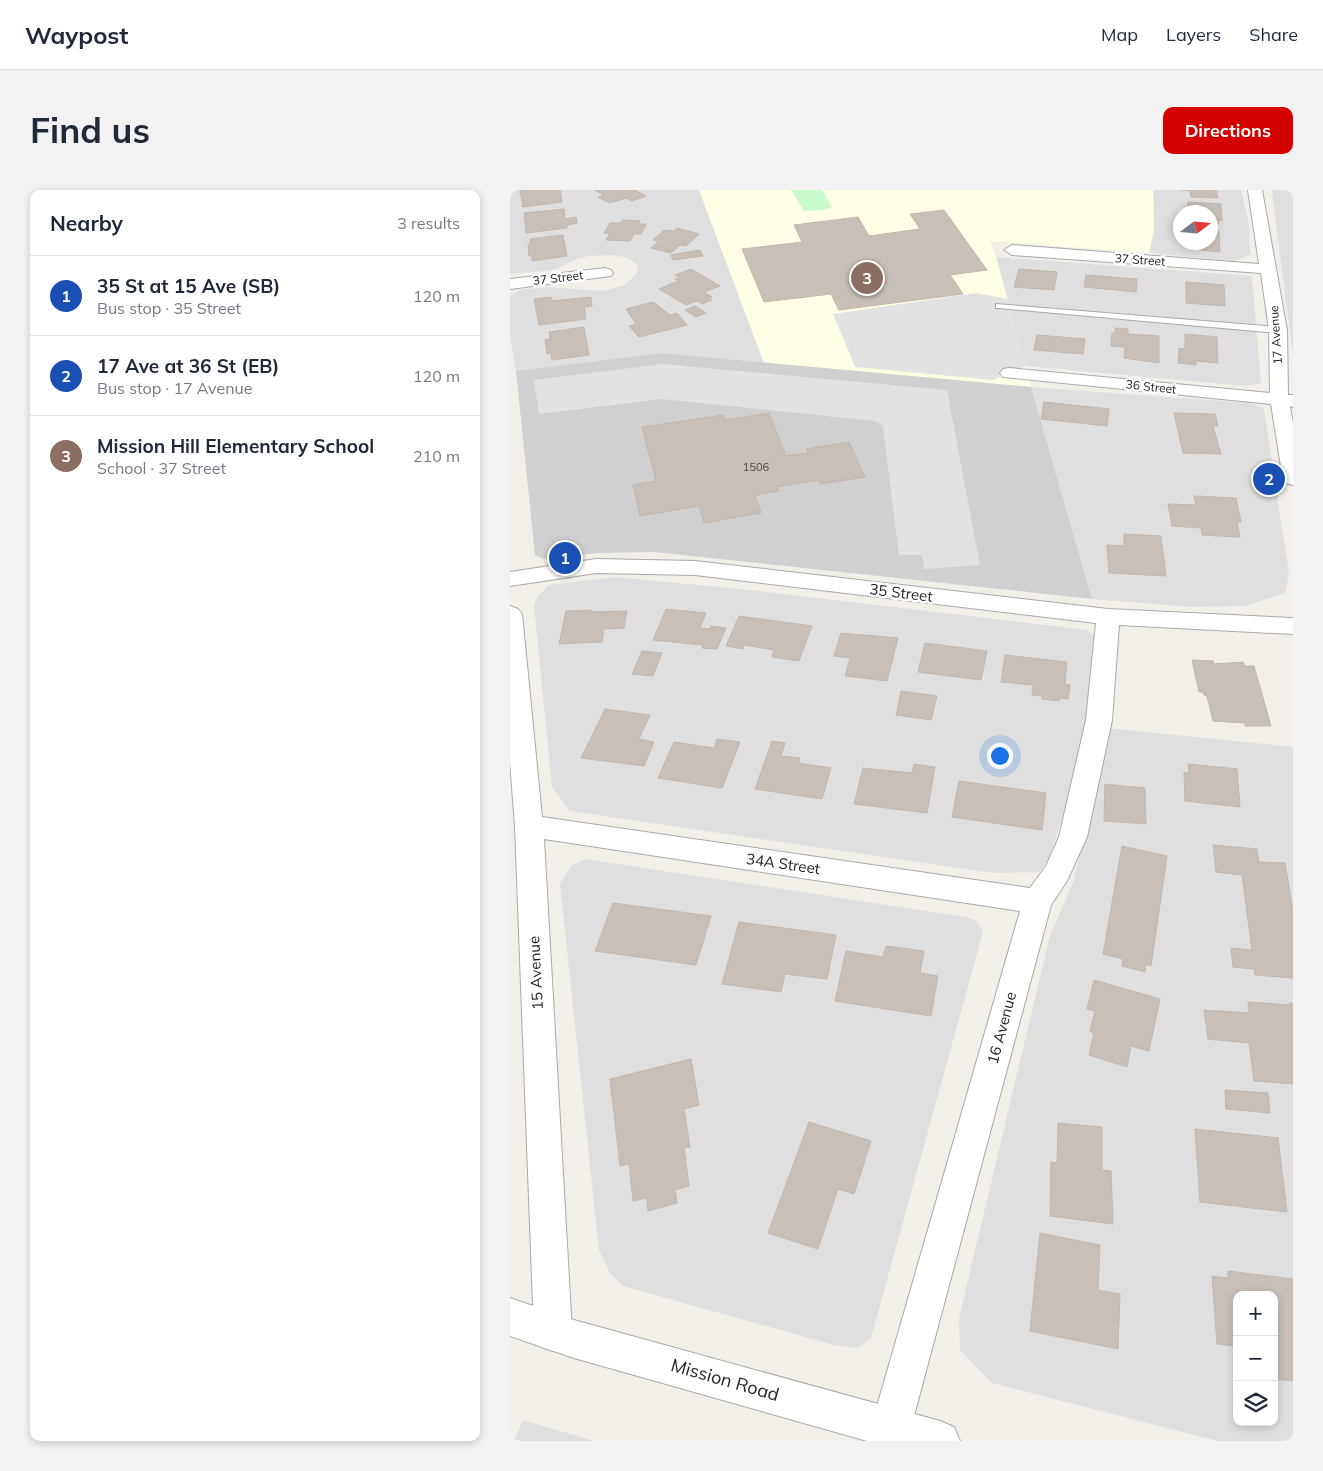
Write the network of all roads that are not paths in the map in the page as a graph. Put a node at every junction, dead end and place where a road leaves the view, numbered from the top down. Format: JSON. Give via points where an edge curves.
{"nodes":[{"id":1,"x":1255,"y":190,"type":"edge"},
{"id":2,"x":1012,"y":250,"type":"dead end"},
{"id":3,"x":1269,"y":269,"type":"junction"},
{"id":4,"x":605,"y":273,"type":"dead end"},
{"id":5,"x":510,"y":284,"type":"edge"},
{"id":6,"x":999,"y":306,"type":"dead end"},
{"id":7,"x":1278,"y":330,"type":"junction"},
{"id":8,"x":1009,"y":373,"type":"dead end"},
{"id":9,"x":1286,"y":400,"type":"edge"},
{"id":10,"x":1293,"y":479,"type":"edge"},
{"id":11,"x":510,"y":579,"type":"edge"},
{"id":12,"x":510,"y":614,"type":"edge"},
{"id":13,"x":1108,"y":617,"type":"junction"},
{"id":14,"x":1293,"y":626,"type":"edge"},
{"id":15,"x":530,"y":826,"type":"junction"},
{"id":16,"x":1037,"y":901,"type":"junction"},
{"id":17,"x":510,"y":1316,"type":"edge"},
{"id":18,"x":553,"y":1332,"type":"junction"},
{"id":19,"x":893,"y":1434,"type":"edge"},
{"id":20,"x":940,"y":1441,"type":"edge"}],
"edges":[{"from":1,"to":3,"type":"street","name":"17 Avenue"},
{"from":2,"to":3,"type":"street","name":"37 Street"},
{"from":3,"to":7,"type":"street","name":"17 Avenue"},
{"from":4,"to":5,"type":"street","name":"37 Street"},
{"from":6,"to":7,"type":"lane"},
{"from":7,"to":9,"type":"street","name":"17 Avenue"},
{"from":8,"to":9,"type":"street","name":"36 Street"},
{"from":9,"to":10,"type":"street","name":"17 Avenue"},
{"from":11,"to":13,"type":"street","name":"35 Street","via":[[596,566],[695,568]]},
{"from":12,"to":15,"type":"street","name":"15 Avenue"},
{"from":13,"to":14,"type":"street","name":"35 Street"},
{"from":13,"to":16,"type":"street","name":"16 Avenue","via":[[1099,720],[1073,837],[1057,873]]},
{"from":15,"to":16,"type":"street","name":"34A Street"},
{"from":15,"to":18,"type":"street","name":"15 Avenue"},
{"from":16,"to":19,"type":"street","name":"16 Avenue"},
{"from":17,"to":18,"type":"street","name":"Mission Road"},
{"from":18,"to":19,"type":"street","name":"Mission Road"},
{"from":19,"to":20,"type":"street","name":"Mission Road"}]}
